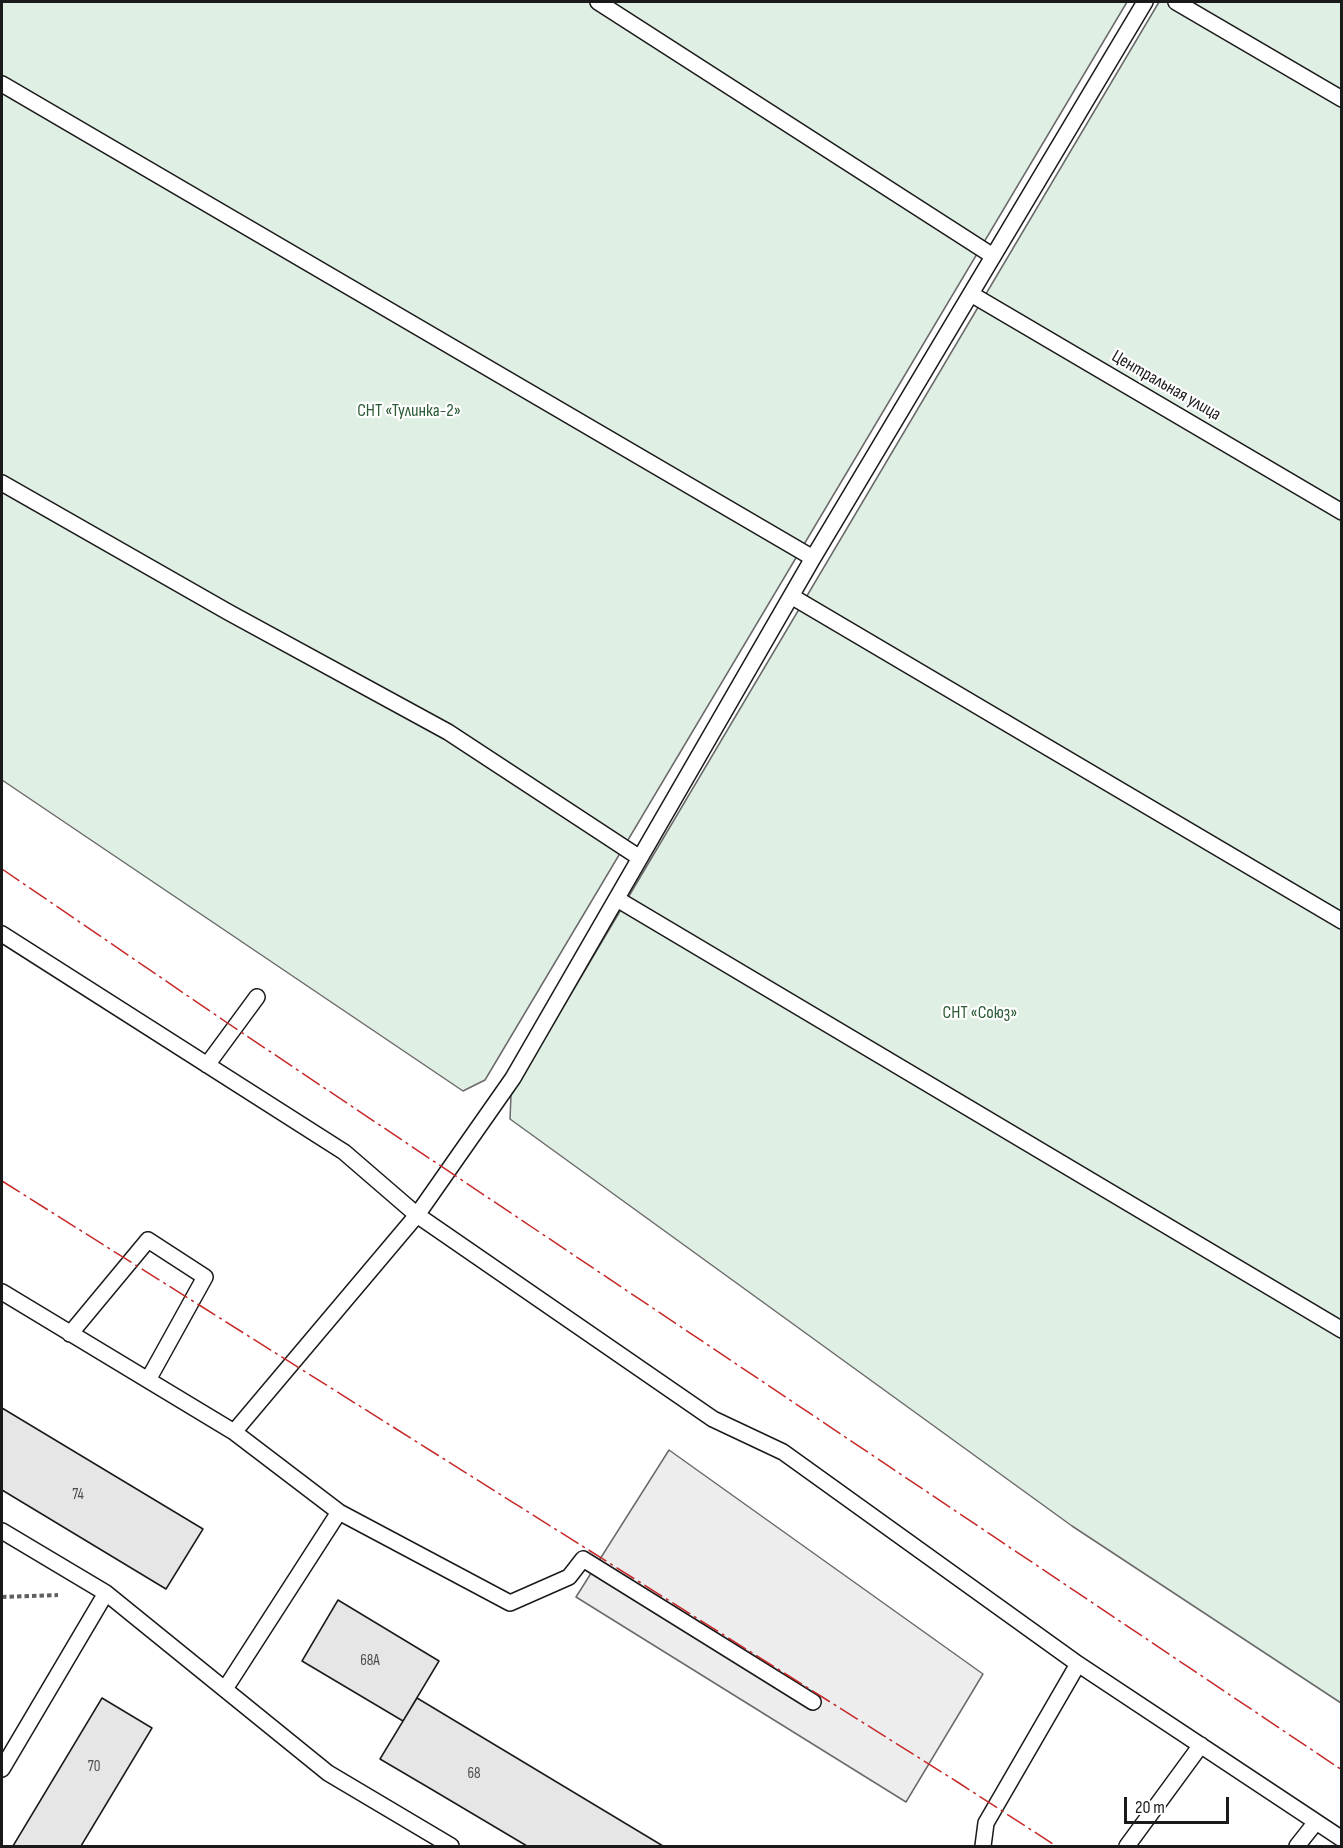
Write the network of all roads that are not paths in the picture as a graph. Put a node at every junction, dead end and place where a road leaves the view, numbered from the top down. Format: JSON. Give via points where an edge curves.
{"nodes":[{"id":1,"x":598,"y":2,"type":"edge"},
{"id":2,"x":1145,"y":2,"type":"edge"},
{"id":3,"x":1176,"y":2,"type":"edge"},
{"id":4,"x":2,"y":84,"type":"edge"},
{"id":5,"x":1341,"y":99,"type":"edge"},
{"id":6,"x":993,"y":256,"type":"junction"},
{"id":7,"x":971,"y":294,"type":"junction"},
{"id":8,"x":2,"y":483,"type":"edge"},
{"id":9,"x":1341,"y":512,"type":"edge"},
{"id":10,"x":813,"y":558,"type":"junction"},
{"id":11,"x":791,"y":597,"type":"junction"},
{"id":12,"x":640,"y":858,"type":"junction"},
{"id":13,"x":617,"y":899,"type":"junction"},
{"id":14,"x":1341,"y":921,"type":"edge"},
{"id":15,"x":2,"y":934,"type":"edge"},
{"id":16,"x":257,"y":997,"type":"dead end"},
{"id":17,"x":207,"y":1065,"type":"junction"},
{"id":18,"x":417,"y":1215,"type":"junction"},
{"id":19,"x":2,"y":1292,"type":"edge"},
{"id":20,"x":1341,"y":1330,"type":"edge"},
{"id":21,"x":70,"y":1334,"type":"junction"},
{"id":22,"x":148,"y":1380,"type":"junction"},
{"id":23,"x":234,"y":1432,"type":"junction"},
{"id":24,"x":339,"y":1512,"type":"junction"},
{"id":25,"x":2,"y":1531,"type":"edge"},
{"id":26,"x":106,"y":1593,"type":"junction"},
{"id":27,"x":1078,"y":1664,"type":"junction"},
{"id":28,"x":225,"y":1689,"type":"junction"},
{"id":29,"x":813,"y":1702,"type":"dead end"},
{"id":30,"x":1201,"y":1745,"type":"junction"},
{"id":31,"x":2,"y":1769,"type":"edge"},
{"id":32,"x":1316,"y":1822,"type":"junction"},
{"id":33,"x":1341,"y":1839,"type":"edge"},
{"id":34,"x":451,"y":1846,"type":"edge"},
{"id":35,"x":984,"y":1846,"type":"edge"},
{"id":36,"x":1127,"y":1846,"type":"edge"},
{"id":37,"x":1297,"y":1846,"type":"edge"}],
"edges":[{"from":1,"to":6,"type":"lane"},
{"from":2,"to":6,"type":"lane"},
{"from":3,"to":5,"type":"lane"},
{"from":4,"to":10,"type":"lane"},
{"from":6,"to":7,"type":"lane"},
{"from":7,"to":9,"type":"lane","name":"Центральная улица"},
{"from":7,"to":10,"type":"lane"},
{"from":8,"to":12,"type":"lane","via":[[448,732]]},
{"from":10,"to":11,"type":"lane"},
{"from":11,"to":12,"type":"lane"},
{"from":11,"to":14,"type":"lane"},
{"from":12,"to":13,"type":"lane"},
{"from":13,"to":18,"type":"lane","via":[[513,1078]]},
{"from":13,"to":20,"type":"lane"},
{"from":15,"to":17,"type":"lane"},
{"from":16,"to":17,"type":"lane"},
{"from":17,"to":18,"type":"lane","via":[[344,1152]]},
{"from":18,"to":23,"type":"lane"},
{"from":18,"to":27,"type":"lane","via":[[713,1419],[783,1452]]},
{"from":19,"to":21,"type":"lane"},
{"from":21,"to":22,"type":"lane"},
{"from":21,"to":22,"type":"lane","via":[[148,1240],[205,1277]]},
{"from":22,"to":23,"type":"lane"},
{"from":23,"to":24,"type":"lane"},
{"from":24,"to":28,"type":"lane"},
{"from":24,"to":29,"type":"lane","via":[[510,1603],[569,1577],[583,1559]]},
{"from":25,"to":26,"type":"lane"},
{"from":26,"to":28,"type":"lane"},
{"from":26,"to":31,"type":"lane"},
{"from":27,"to":30,"type":"lane"},
{"from":27,"to":35,"type":"lane","via":[[986,1823]]},
{"from":28,"to":34,"type":"lane","via":[[328,1773]]},
{"from":30,"to":32,"type":"lane"},
{"from":30,"to":36,"type":"lane"},
{"from":32,"to":33,"type":"lane"},
{"from":32,"to":37,"type":"lane"}]}
